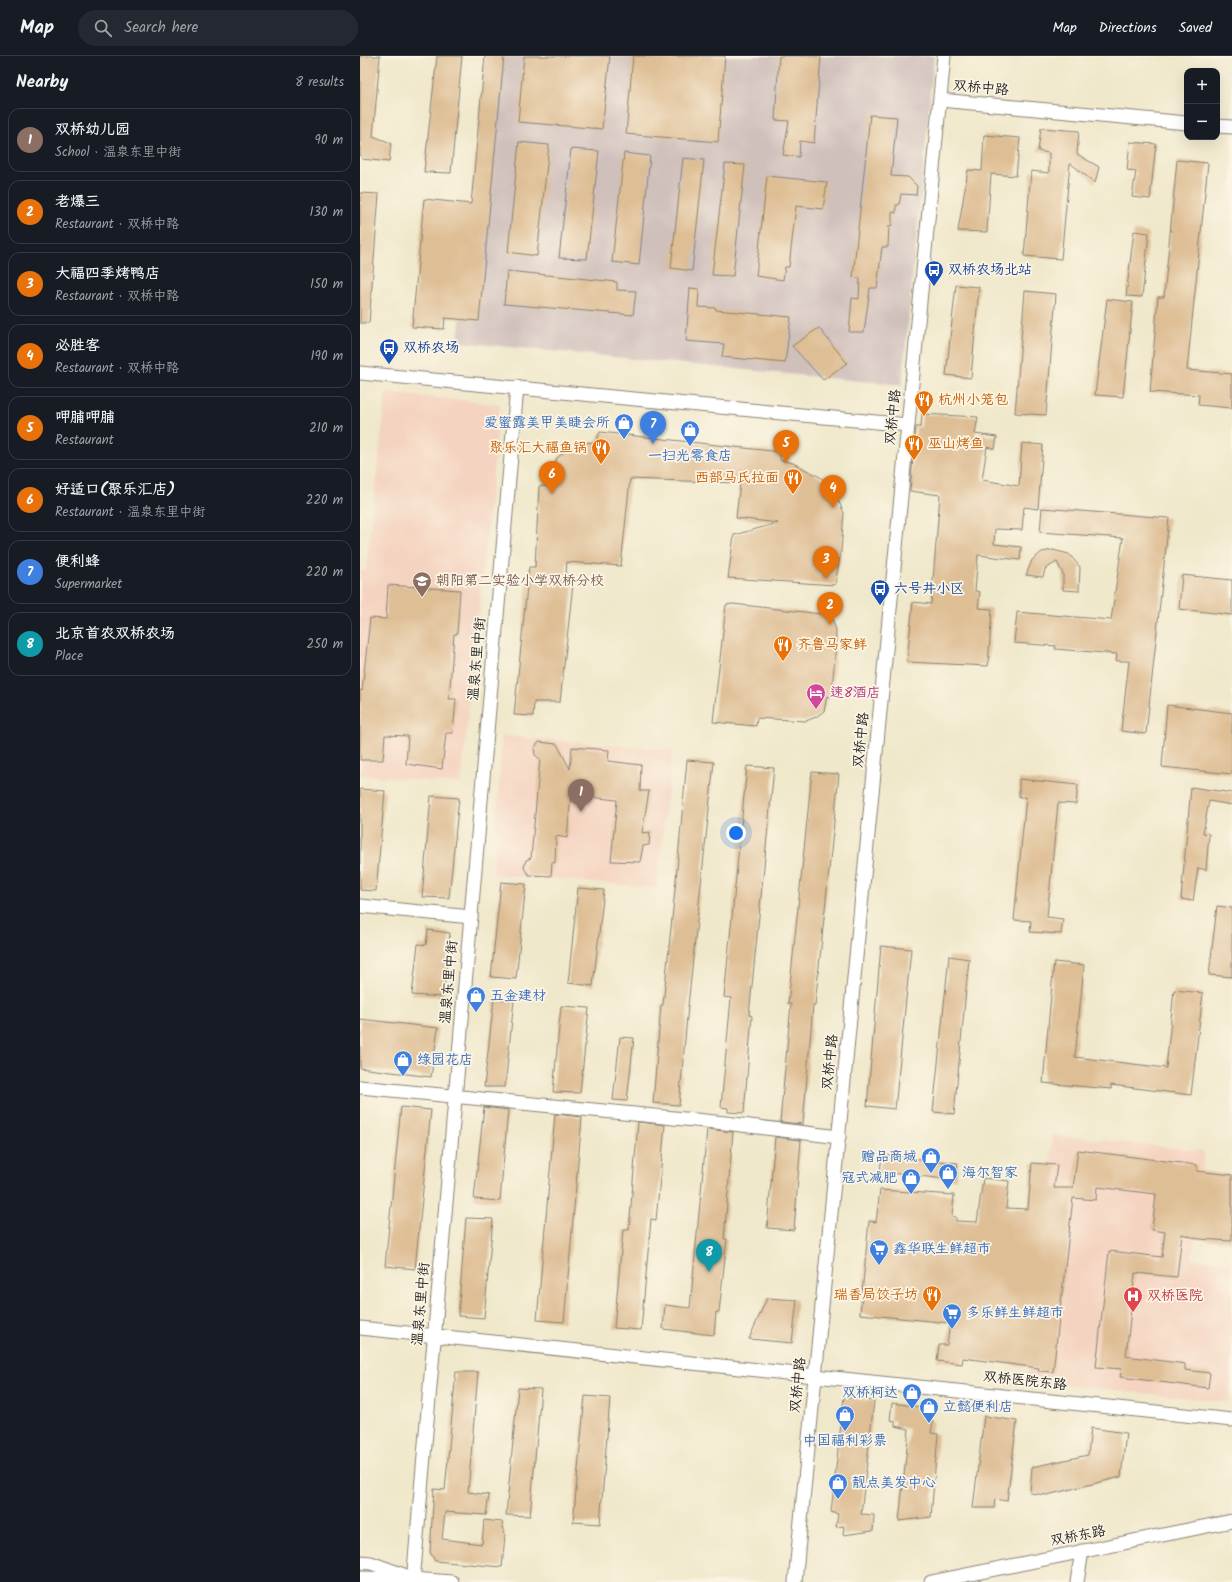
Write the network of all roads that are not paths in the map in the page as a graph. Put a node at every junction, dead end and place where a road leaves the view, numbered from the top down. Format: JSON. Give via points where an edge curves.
{"nodes":[{"id":1,"x":944,"y":56,"type":"edge"},
{"id":2,"x":940,"y":100,"type":"junction"},
{"id":3,"x":1184,"y":123,"type":"edge"},
{"id":4,"x":1220,"y":126,"type":"edge"},
{"id":5,"x":1232,"y":127,"type":"edge"},
{"id":6,"x":360,"y":373,"type":"edge"},
{"id":7,"x":516,"y":387,"type":"junction"},
{"id":8,"x":908,"y":425,"type":"junction"},
{"id":9,"x":360,"y":906,"type":"edge"},
{"id":10,"x":470,"y":917,"type":"junction"},
{"id":11,"x":360,"y":1087,"type":"edge"},
{"id":12,"x":455,"y":1097,"type":"junction"},
{"id":13,"x":839,"y":1137,"type":"junction"},
{"id":14,"x":360,"y":1328,"type":"edge"},
{"id":15,"x":434,"y":1336,"type":"junction"},
{"id":16,"x":815,"y":1376,"type":"junction"},
{"id":17,"x":1232,"y":1420,"type":"edge"},
{"id":18,"x":1232,"y":1521,"type":"edge"},
{"id":19,"x":1082,"y":1552,"type":"junction"},
{"id":20,"x":360,"y":1562,"type":"edge"},
{"id":21,"x":360,"y":1578,"type":"edge"},
{"id":22,"x":413,"y":1580,"type":"edge"},
{"id":23,"x":452,"y":1582,"type":"edge"},
{"id":24,"x":795,"y":1582,"type":"edge"},
{"id":25,"x":931,"y":1582,"type":"edge"},
{"id":26,"x":1077,"y":1582,"type":"edge"}],
"edges":[{"from":1,"to":2,"type":"street"},
{"from":2,"to":3,"type":"street","name":"双桥中路"},
{"from":2,"to":8,"type":"street","name":"双桥中路"},
{"from":4,"to":5,"type":"street"},
{"from":6,"to":7,"type":"street"},
{"from":7,"to":8,"type":"street"},
{"from":7,"to":10,"type":"street","name":"温泉东里中街"},
{"from":8,"to":13,"type":"street","name":"双桥中路"},
{"from":9,"to":10,"type":"street"},
{"from":10,"to":12,"type":"street","name":"温泉东里中街"},
{"from":11,"to":12,"type":"street"},
{"from":12,"to":13,"type":"street","via":[[725,1123]]},
{"from":12,"to":15,"type":"street","name":"温泉东里中街"},
{"from":13,"to":16,"type":"street","name":"双桥中路"},
{"from":14,"to":15,"type":"street","name":"双桥医院东路"},
{"from":15,"to":16,"type":"street","name":"双桥医院东路"},
{"from":15,"to":22,"type":"street","name":"温泉东里中街"},
{"from":16,"to":17,"type":"street","name":"双桥医院东路"},
{"from":16,"to":24,"type":"street","name":"双桥中路"},
{"from":18,"to":19,"type":"street","name":"双桥东路"},
{"from":19,"to":25,"type":"street","name":"双桥东路"},
{"from":19,"to":26,"type":"street"},
{"from":20,"to":22,"type":"street","via":[[371,1563]]},
{"from":21,"to":22,"type":"street"},
{"from":22,"to":23,"type":"street"}]}
